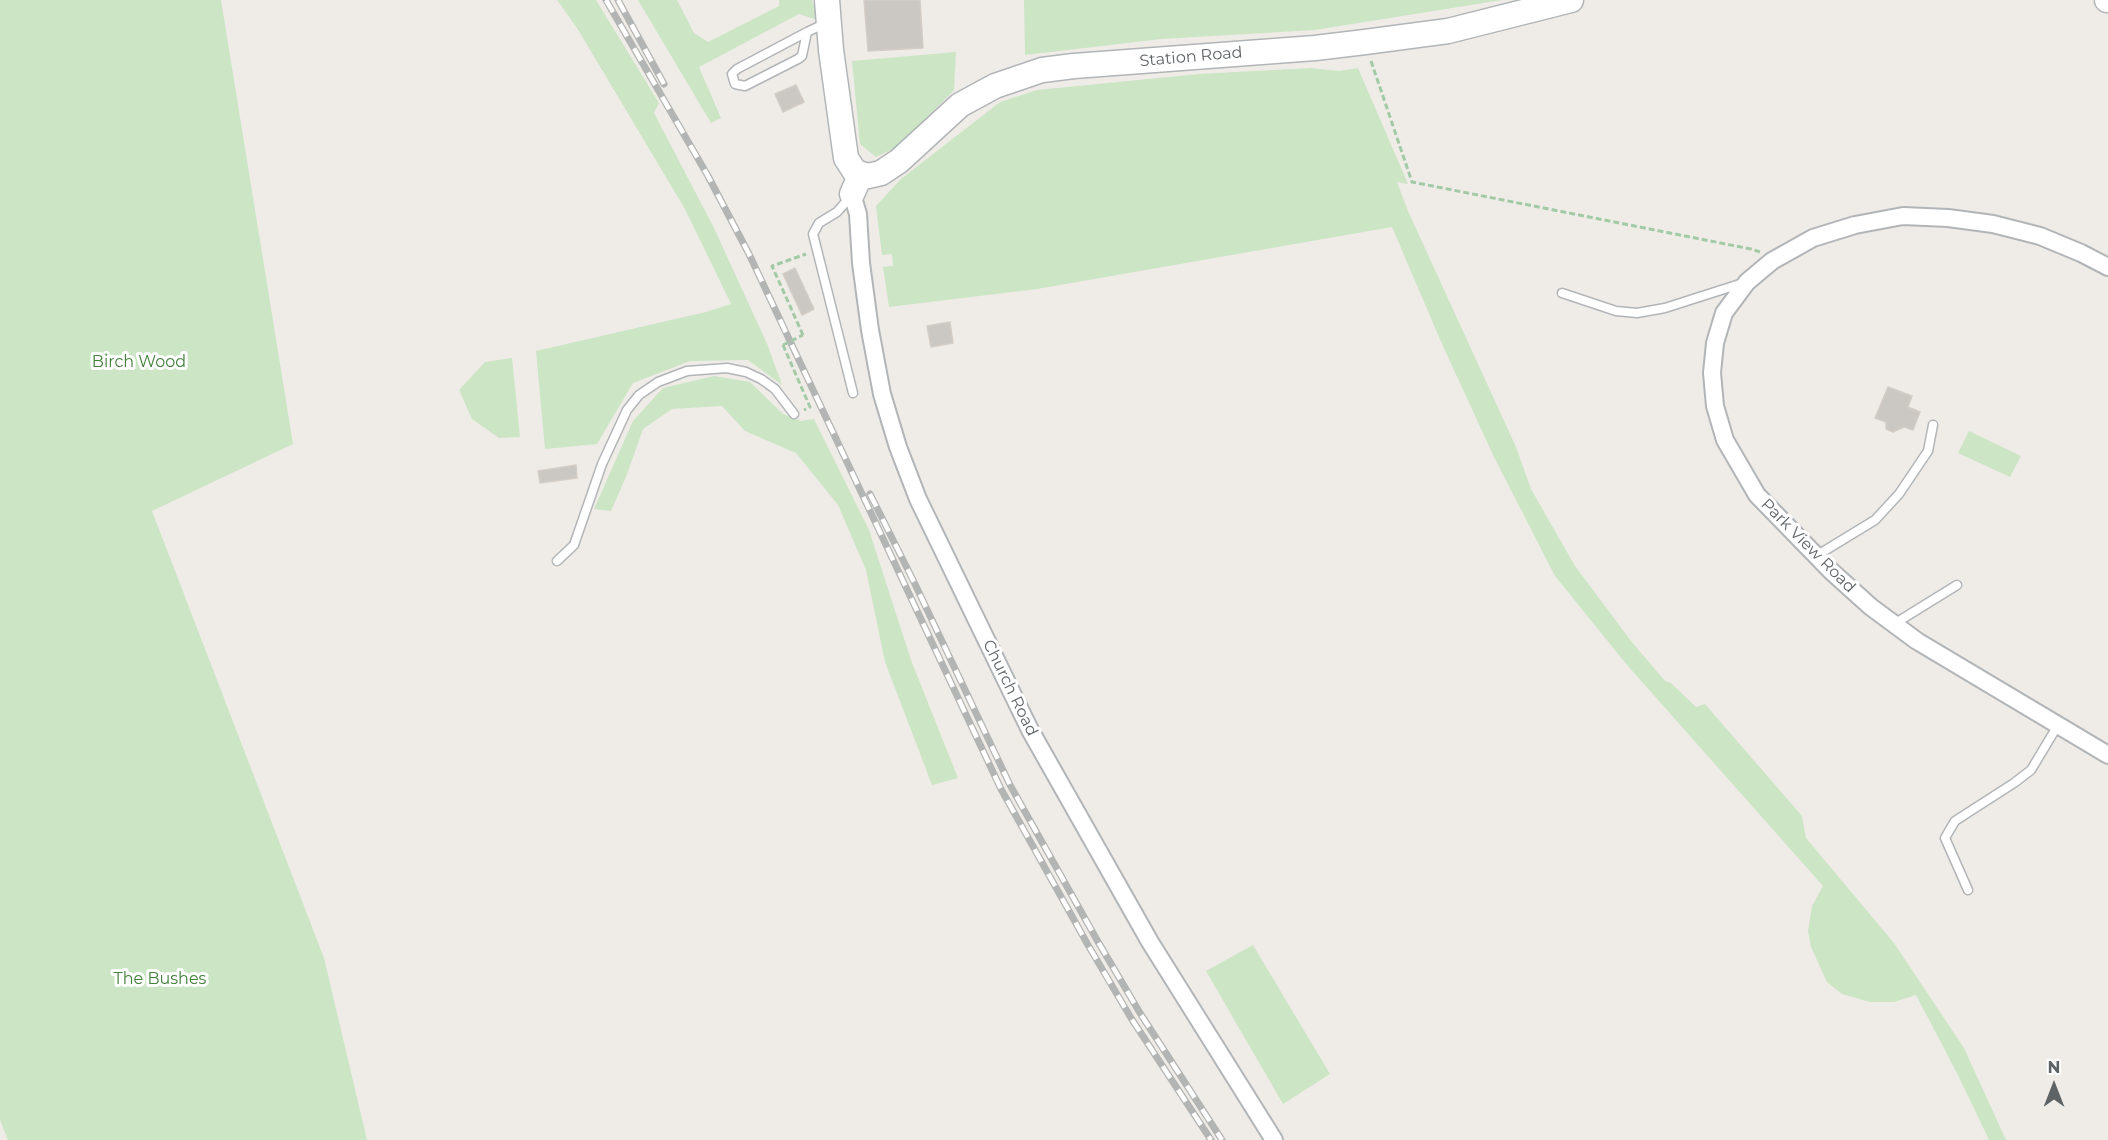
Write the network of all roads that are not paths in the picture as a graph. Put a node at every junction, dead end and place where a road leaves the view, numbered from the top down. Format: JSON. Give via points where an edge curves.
{"nodes":[{"id":1,"x":1571,"y":0,"type":"edge"},
{"id":2,"x":828,"y":11,"type":"edge"},
{"id":3,"x":807,"y":32,"type":"junction"},
{"id":4,"x":856,"y":184,"type":"junction"},
{"id":5,"x":2108,"y":267,"type":"edge"},
{"id":6,"x":1747,"y":282,"type":"junction"},
{"id":7,"x":1562,"y":293,"type":"dead end"},
{"id":8,"x":853,"y":393,"type":"dead end"},
{"id":9,"x":794,"y":414,"type":"road end"},
{"id":10,"x":1933,"y":425,"type":"dead end"},
{"id":11,"x":1816,"y":556,"type":"junction"},
{"id":12,"x":557,"y":561,"type":"dead end"},
{"id":13,"x":1957,"y":585,"type":"dead end"},
{"id":14,"x":1893,"y":624,"type":"junction"},
{"id":15,"x":2058,"y":725,"type":"junction"},
{"id":16,"x":2108,"y":755,"type":"edge"},
{"id":17,"x":1968,"y":890,"type":"dead end"},
{"id":18,"x":1274,"y":1140,"type":"edge"}],
"edges":[{"from":1,"to":4,"type":"street","name":"Station Road","via":[[1448,31],[1365,42],[1042,70],[1010,80],[960,105],[888,170]]},
{"from":2,"to":3,"type":"lane"},
{"from":2,"to":4,"type":"street","via":[[846,158]]},
{"from":3,"to":3,"type":"lane","via":[[798,59],[745,86],[735,84],[734,71]]},
{"from":4,"to":8,"type":"lane","via":[[837,212],[819,223],[813,234]]},
{"from":4,"to":18,"type":"street","name":"Church Road","via":[[861,263],[882,394],[918,499],[1030,730],[1150,942]]},
{"from":5,"to":6,"type":"street","name":"Park View Road","via":[[2040,236],[1993,224],[1903,216],[1813,238],[1772,261]]},
{"from":6,"to":7,"type":"lane","via":[[1665,309],[1637,313],[1616,311]]},
{"from":6,"to":11,"type":"street","name":"Park View Road","via":[[1724,314],[1715,343],[1715,406],[1725,440],[1757,495]]},
{"from":9,"to":12,"type":"lane","via":[[775,389],[746,372],[727,368],[687,370],[658,382],[639,395],[627,410],[602,464],[574,545]]},
{"from":10,"to":11,"type":"lane","via":[[1928,451],[1899,494],[1875,520]]},
{"from":11,"to":14,"type":"street","name":"Park View Road"},
{"from":13,"to":14,"type":"lane"},
{"from":14,"to":15,"type":"street","name":"Park View Road"},
{"from":15,"to":16,"type":"street","name":"Park View Road"},
{"from":15,"to":17,"type":"lane","via":[[2031,770],[1955,821],[1945,838]]}]}
